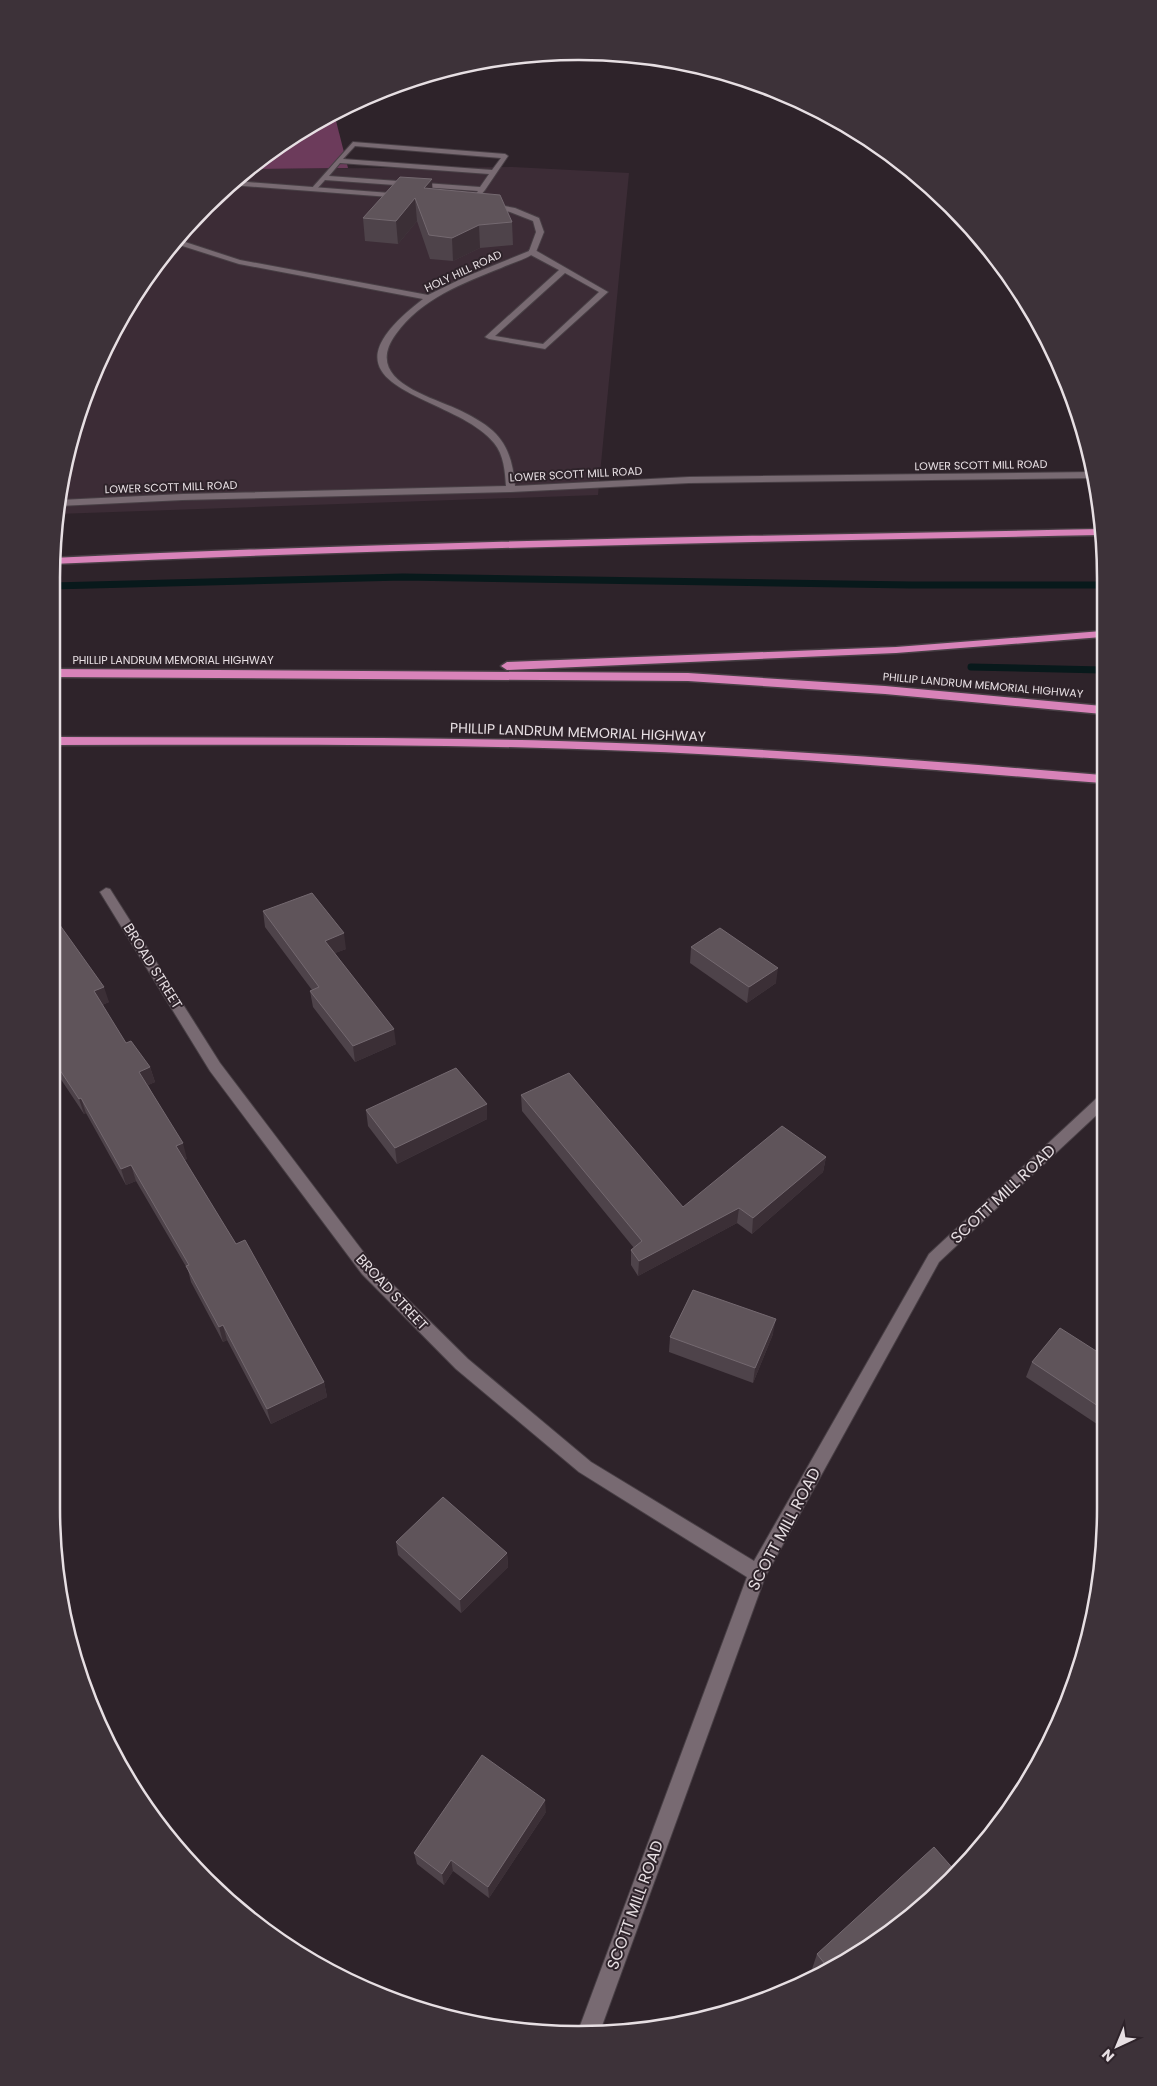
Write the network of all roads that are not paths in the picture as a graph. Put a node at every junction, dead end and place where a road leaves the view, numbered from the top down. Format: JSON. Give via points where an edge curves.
{"nodes":[{"id":1,"x":338,"y":161,"type":"junction"},
{"id":2,"x":494,"y":172,"type":"junction"},
{"id":3,"x":323,"y":178,"type":"junction"},
{"id":4,"x":243,"y":184,"type":"edge"},
{"id":5,"x":314,"y":189,"type":"junction"},
{"id":6,"x":483,"y":189,"type":"junction"},
{"id":7,"x":408,"y":196,"type":"edge"},
{"id":8,"x":465,"y":200,"type":"edge"},
{"id":9,"x":474,"y":201,"type":"junction"},
{"id":10,"x":183,"y":244,"type":"edge"},
{"id":11,"x":532,"y":252,"type":"junction"},
{"id":12,"x":564,"y":270,"type":"junction"},
{"id":13,"x":430,"y":298,"type":"junction"},
{"id":14,"x":1087,"y":475,"type":"edge"},
{"id":15,"x":511,"y":489,"type":"junction"},
{"id":16,"x":65,"y":503,"type":"edge"},
{"id":17,"x":1095,"y":532,"type":"edge"},
{"id":18,"x":61,"y":561,"type":"edge"},
{"id":19,"x":1097,"y":634,"type":"edge"},
{"id":20,"x":60,"y":673,"type":"edge"},
{"id":21,"x":343,"y":674,"type":"junction"},
{"id":22,"x":1097,"y":710,"type":"edge"},
{"id":23,"x":60,"y":741,"type":"edge"},
{"id":24,"x":1097,"y":779,"type":"edge"},
{"id":25,"x":106,"y":892,"type":"dead end"},
{"id":26,"x":1097,"y":1107,"type":"edge"},
{"id":27,"x":757,"y":1573,"type":"junction"},
{"id":28,"x":591,"y":2026,"type":"edge"}],
"edges":[{"from":1,"to":2,"type":"street"},
{"from":1,"to":2,"type":"street","via":[[353,144],[506,156]]},
{"from":1,"to":3,"type":"street"},
{"from":2,"to":6,"type":"street"},
{"from":3,"to":5,"type":"street"},
{"from":3,"to":6,"type":"street"},
{"from":4,"to":5,"type":"street"},
{"from":5,"to":7,"type":"street"},
{"from":6,"to":9,"type":"street"},
{"from":8,"to":9,"type":"street"},
{"from":9,"to":11,"type":"street","via":[[512,210],[536,220],[540,232]]},
{"from":10,"to":13,"type":"street","via":[[239,262]]},
{"from":11,"to":12,"type":"street"},
{"from":11,"to":13,"type":"street","name":"HOLY HILL ROAD"},
{"from":12,"to":12,"type":"street","via":[[496,330],[489,336],[545,347],[604,292]]},
{"from":13,"to":15,"type":"street","name":"HOLY HILL ROAD","via":[[387,339],[382,350],[384,370],[390,379],[406,390],[484,428],[508,458]]},
{"from":14,"to":15,"type":"street","name":"LOWER SCOTT MILL ROAD","via":[[689,480]]},
{"from":15,"to":16,"type":"street","name":"LOWER SCOTT MILL ROAD"},
{"from":17,"to":18,"type":"highway","via":[[521,544]]},
{"from":19,"to":21,"type":"highway","via":[[886,650]]},
{"from":20,"to":21,"type":"highway","name":"PHILLIP LANDRUM MEMORIAL HIGHWAY"},
{"from":21,"to":22,"type":"highway","name":"PHILLIP LANDRUM MEMORIAL HIGHWAY","via":[[688,677],[885,690]]},
{"from":23,"to":24,"type":"highway","name":"PHILLIP LANDRUM MEMORIAL HIGHWAY","via":[[632,747],[791,755]]},
{"from":25,"to":27,"type":"street","name":"BROAD STREET","via":[[215,1068],[368,1270],[462,1364],[585,1467]]},
{"from":26,"to":27,"type":"street","name":"SCOTT MILL ROAD","via":[[934,1258]]},
{"from":27,"to":28,"type":"street","name":"SCOTT MILL ROAD"}]}
